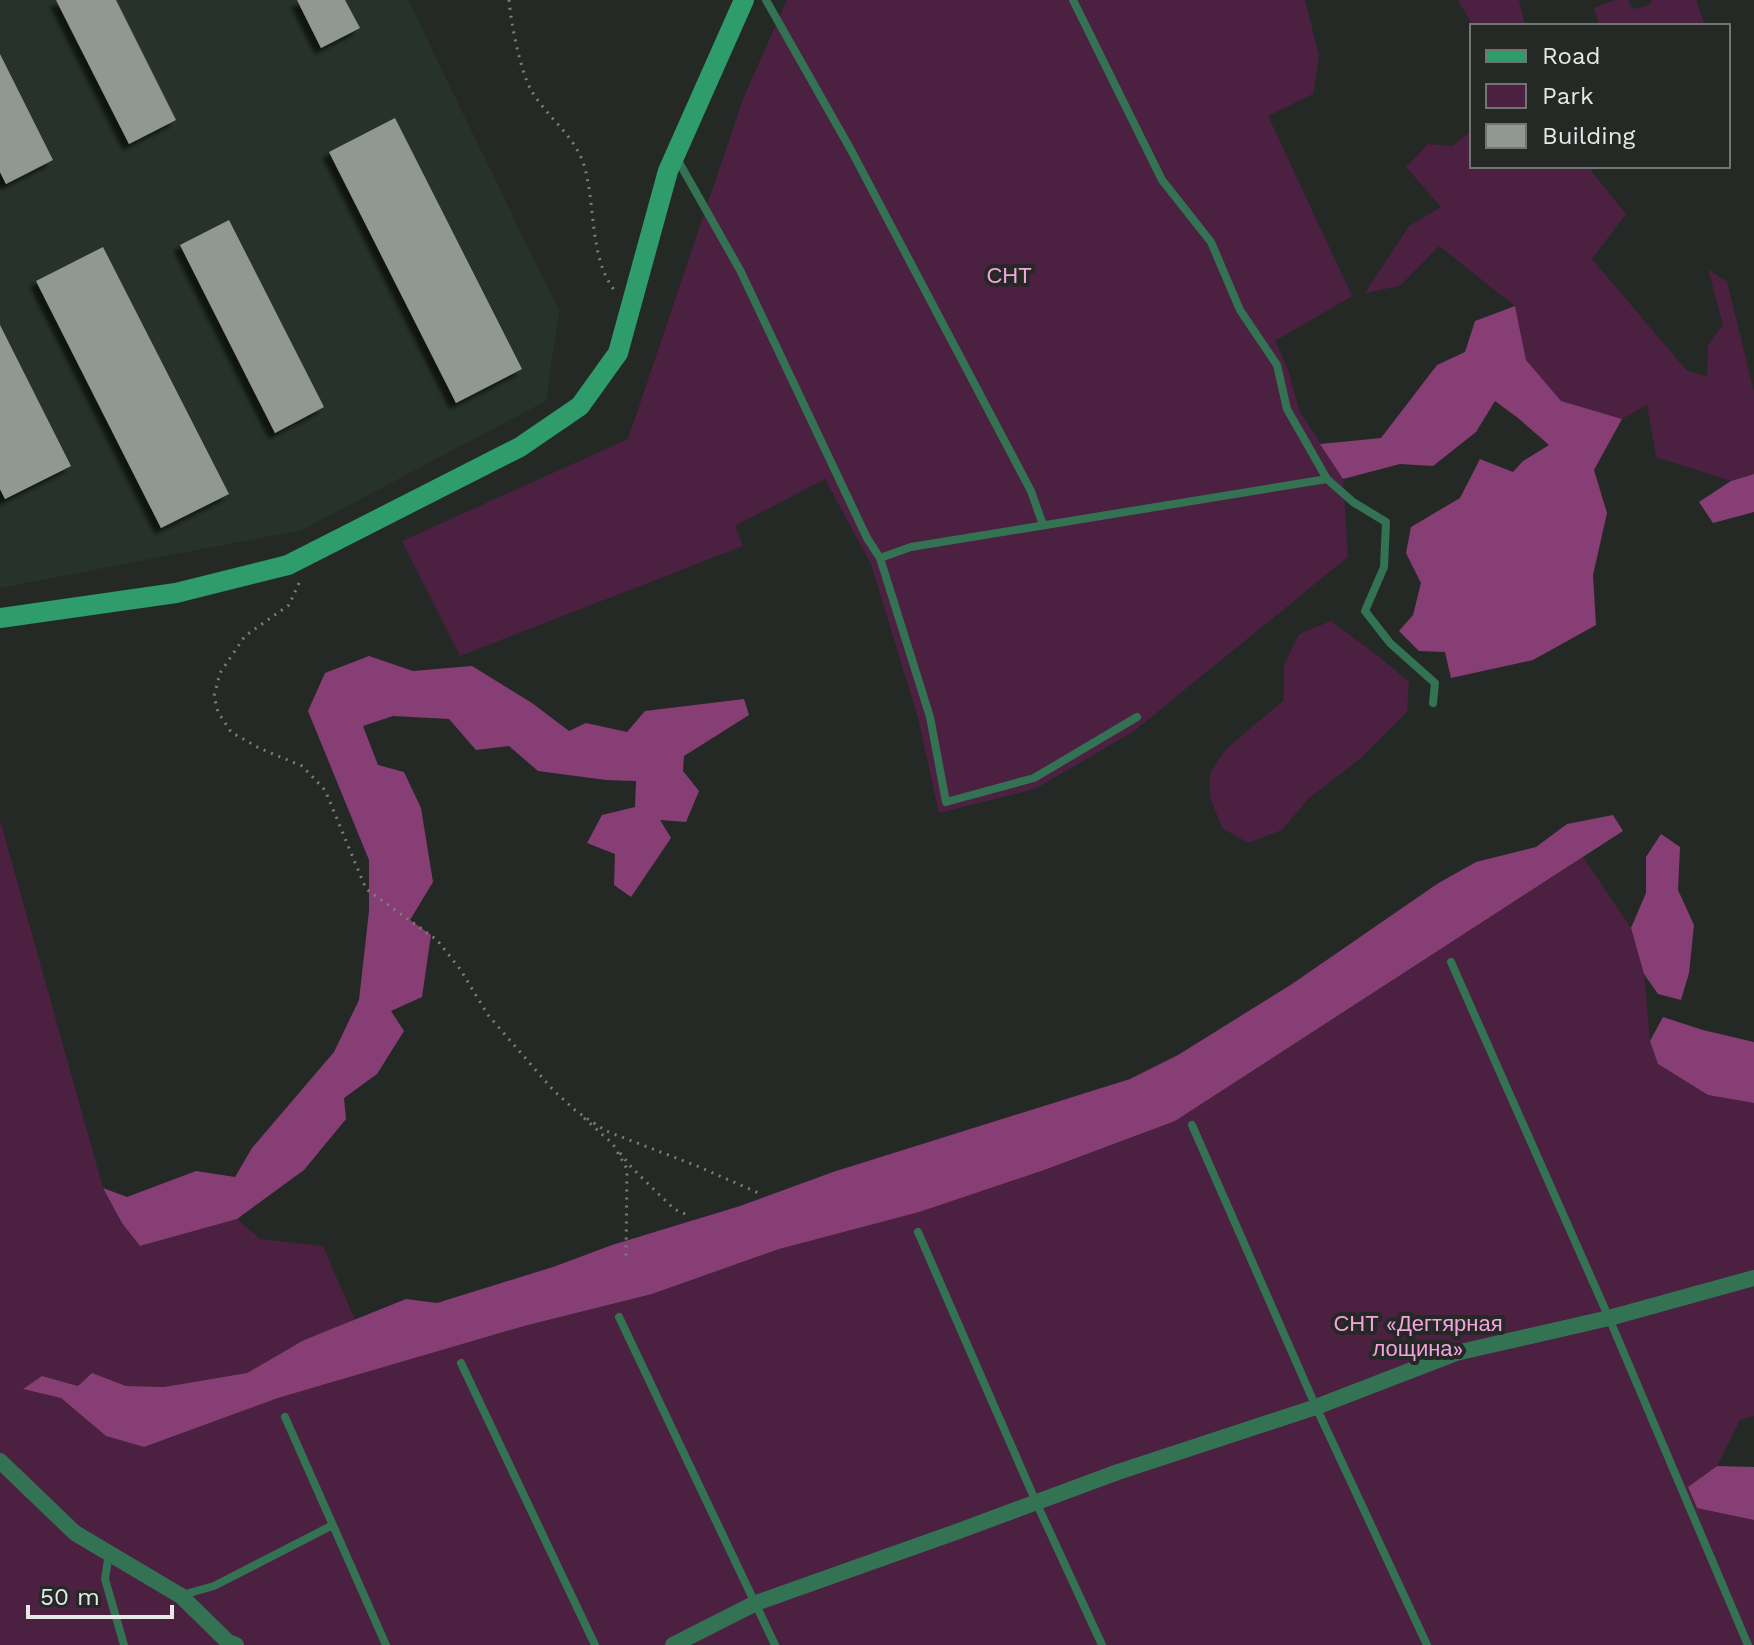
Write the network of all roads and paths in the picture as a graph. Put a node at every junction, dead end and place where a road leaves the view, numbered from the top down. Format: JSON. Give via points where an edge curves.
{"nodes":[{"id":1,"x":509,"y":0,"type":"edge"},
{"id":2,"x":744,"y":0,"type":"edge"},
{"id":3,"x":766,"y":0,"type":"edge"},
{"id":4,"x":1073,"y":0,"type":"edge"},
{"id":5,"x":675,"y":154,"type":"junction"},
{"id":6,"x":631,"y":307,"type":"junction"},
{"id":7,"x":1327,"y":479,"type":"junction"},
{"id":8,"x":1043,"y":525,"type":"junction"},
{"id":9,"x":311,"y":553,"type":"junction"},
{"id":10,"x":880,"y":558,"type":"junction"},
{"id":11,"x":0,"y":618,"type":"edge"},
{"id":12,"x":1433,"y":703,"type":"dead end"},
{"id":13,"x":1137,"y":717,"type":"dead end"},
{"id":14,"x":1451,"y":962,"type":"dead end"},
{"id":15,"x":576,"y":1111,"type":"junction"},
{"id":16,"x":1192,"y":1125,"type":"dead end"},
{"id":17,"x":613,"y":1144,"type":"junction"},
{"id":18,"x":761,"y":1194,"type":"dead end"},
{"id":19,"x":690,"y":1216,"type":"dead end"},
{"id":20,"x":918,"y":1232,"type":"dead end"},
{"id":21,"x":626,"y":1258,"type":"dead end"},
{"id":22,"x":1754,"y":1278,"type":"edge"},
{"id":23,"x":619,"y":1317,"type":"dead end"},
{"id":24,"x":1609,"y":1318,"type":"junction"},
{"id":25,"x":461,"y":1363,"type":"dead end"},
{"id":26,"x":1316,"y":1407,"type":"junction"},
{"id":27,"x":285,"y":1417,"type":"dead end"},
{"id":28,"x":0,"y":1461,"type":"edge"},
{"id":29,"x":1036,"y":1502,"type":"junction"},
{"id":30,"x":333,"y":1525,"type":"junction"},
{"id":31,"x":109,"y":1553,"type":"junction"},
{"id":32,"x":181,"y":1596,"type":"junction"},
{"id":33,"x":756,"y":1603,"type":"junction"},
{"id":34,"x":124,"y":1645,"type":"edge"},
{"id":35,"x":236,"y":1645,"type":"edge"},
{"id":36,"x":386,"y":1645,"type":"edge"},
{"id":37,"x":595,"y":1645,"type":"edge"},
{"id":38,"x":673,"y":1645,"type":"edge"},
{"id":39,"x":775,"y":1645,"type":"edge"},
{"id":40,"x":1102,"y":1645,"type":"edge"},
{"id":41,"x":1427,"y":1645,"type":"edge"},
{"id":42,"x":1748,"y":1645,"type":"edge"}],
"edges":[{"from":1,"to":6,"type":"path","via":[[530,88],[573,142],[583,164],[599,258],[611,286]]},
{"from":2,"to":5,"type":"street"},
{"from":3,"to":8,"type":"lane","via":[[945,327],[1031,491]]},
{"from":4,"to":7,"type":"lane","via":[[1162,180],[1211,242],[1240,310],[1277,365],[1287,409]]},
{"from":5,"to":6,"type":"street"},
{"from":5,"to":10,"type":"lane","via":[[740,270]]},
{"from":6,"to":9,"type":"street","via":[[618,353],[580,406],[520,447]]},
{"from":7,"to":8,"type":"lane"},
{"from":7,"to":12,"type":"lane","via":[[1386,522],[1384,567],[1365,611],[1390,643],[1435,683]]},
{"from":8,"to":10,"type":"lane","via":[[911,547]]},
{"from":9,"to":11,"type":"street","via":[[288,565],[176,593]]},
{"from":9,"to":15,"type":"path","via":[[289,605],[245,636],[220,673],[214,696],[218,712],[231,732],[302,766],[325,790],[366,889],[437,940],[488,1015]]},
{"from":10,"to":13,"type":"lane","via":[[930,717],[946,802],[1034,778]]},
{"from":14,"to":24,"type":"lane"},
{"from":15,"to":17,"type":"path"},
{"from":15,"to":18,"type":"path","via":[[606,1131]]},
{"from":16,"to":26,"type":"lane"},
{"from":17,"to":19,"type":"path","via":[[659,1195]]},
{"from":17,"to":21,"type":"path","via":[[627,1169]]},
{"from":20,"to":29,"type":"lane"},
{"from":22,"to":24,"type":"street"},
{"from":23,"to":33,"type":"lane"},
{"from":24,"to":26,"type":"street","via":[[1456,1353]]},
{"from":24,"to":42,"type":"lane"},
{"from":25,"to":37,"type":"lane"},
{"from":26,"to":29,"type":"street"},
{"from":26,"to":41,"type":"lane"},
{"from":27,"to":30,"type":"lane"},
{"from":28,"to":31,"type":"street","via":[[75,1533]]},
{"from":29,"to":33,"type":"street"},
{"from":29,"to":40,"type":"lane"},
{"from":30,"to":32,"type":"lane","via":[[214,1586]]},
{"from":30,"to":36,"type":"lane"},
{"from":31,"to":32,"type":"street"},
{"from":31,"to":34,"type":"lane","via":[[105,1579]]},
{"from":32,"to":35,"type":"street"},
{"from":33,"to":38,"type":"street"},
{"from":33,"to":39,"type":"lane"}]}
